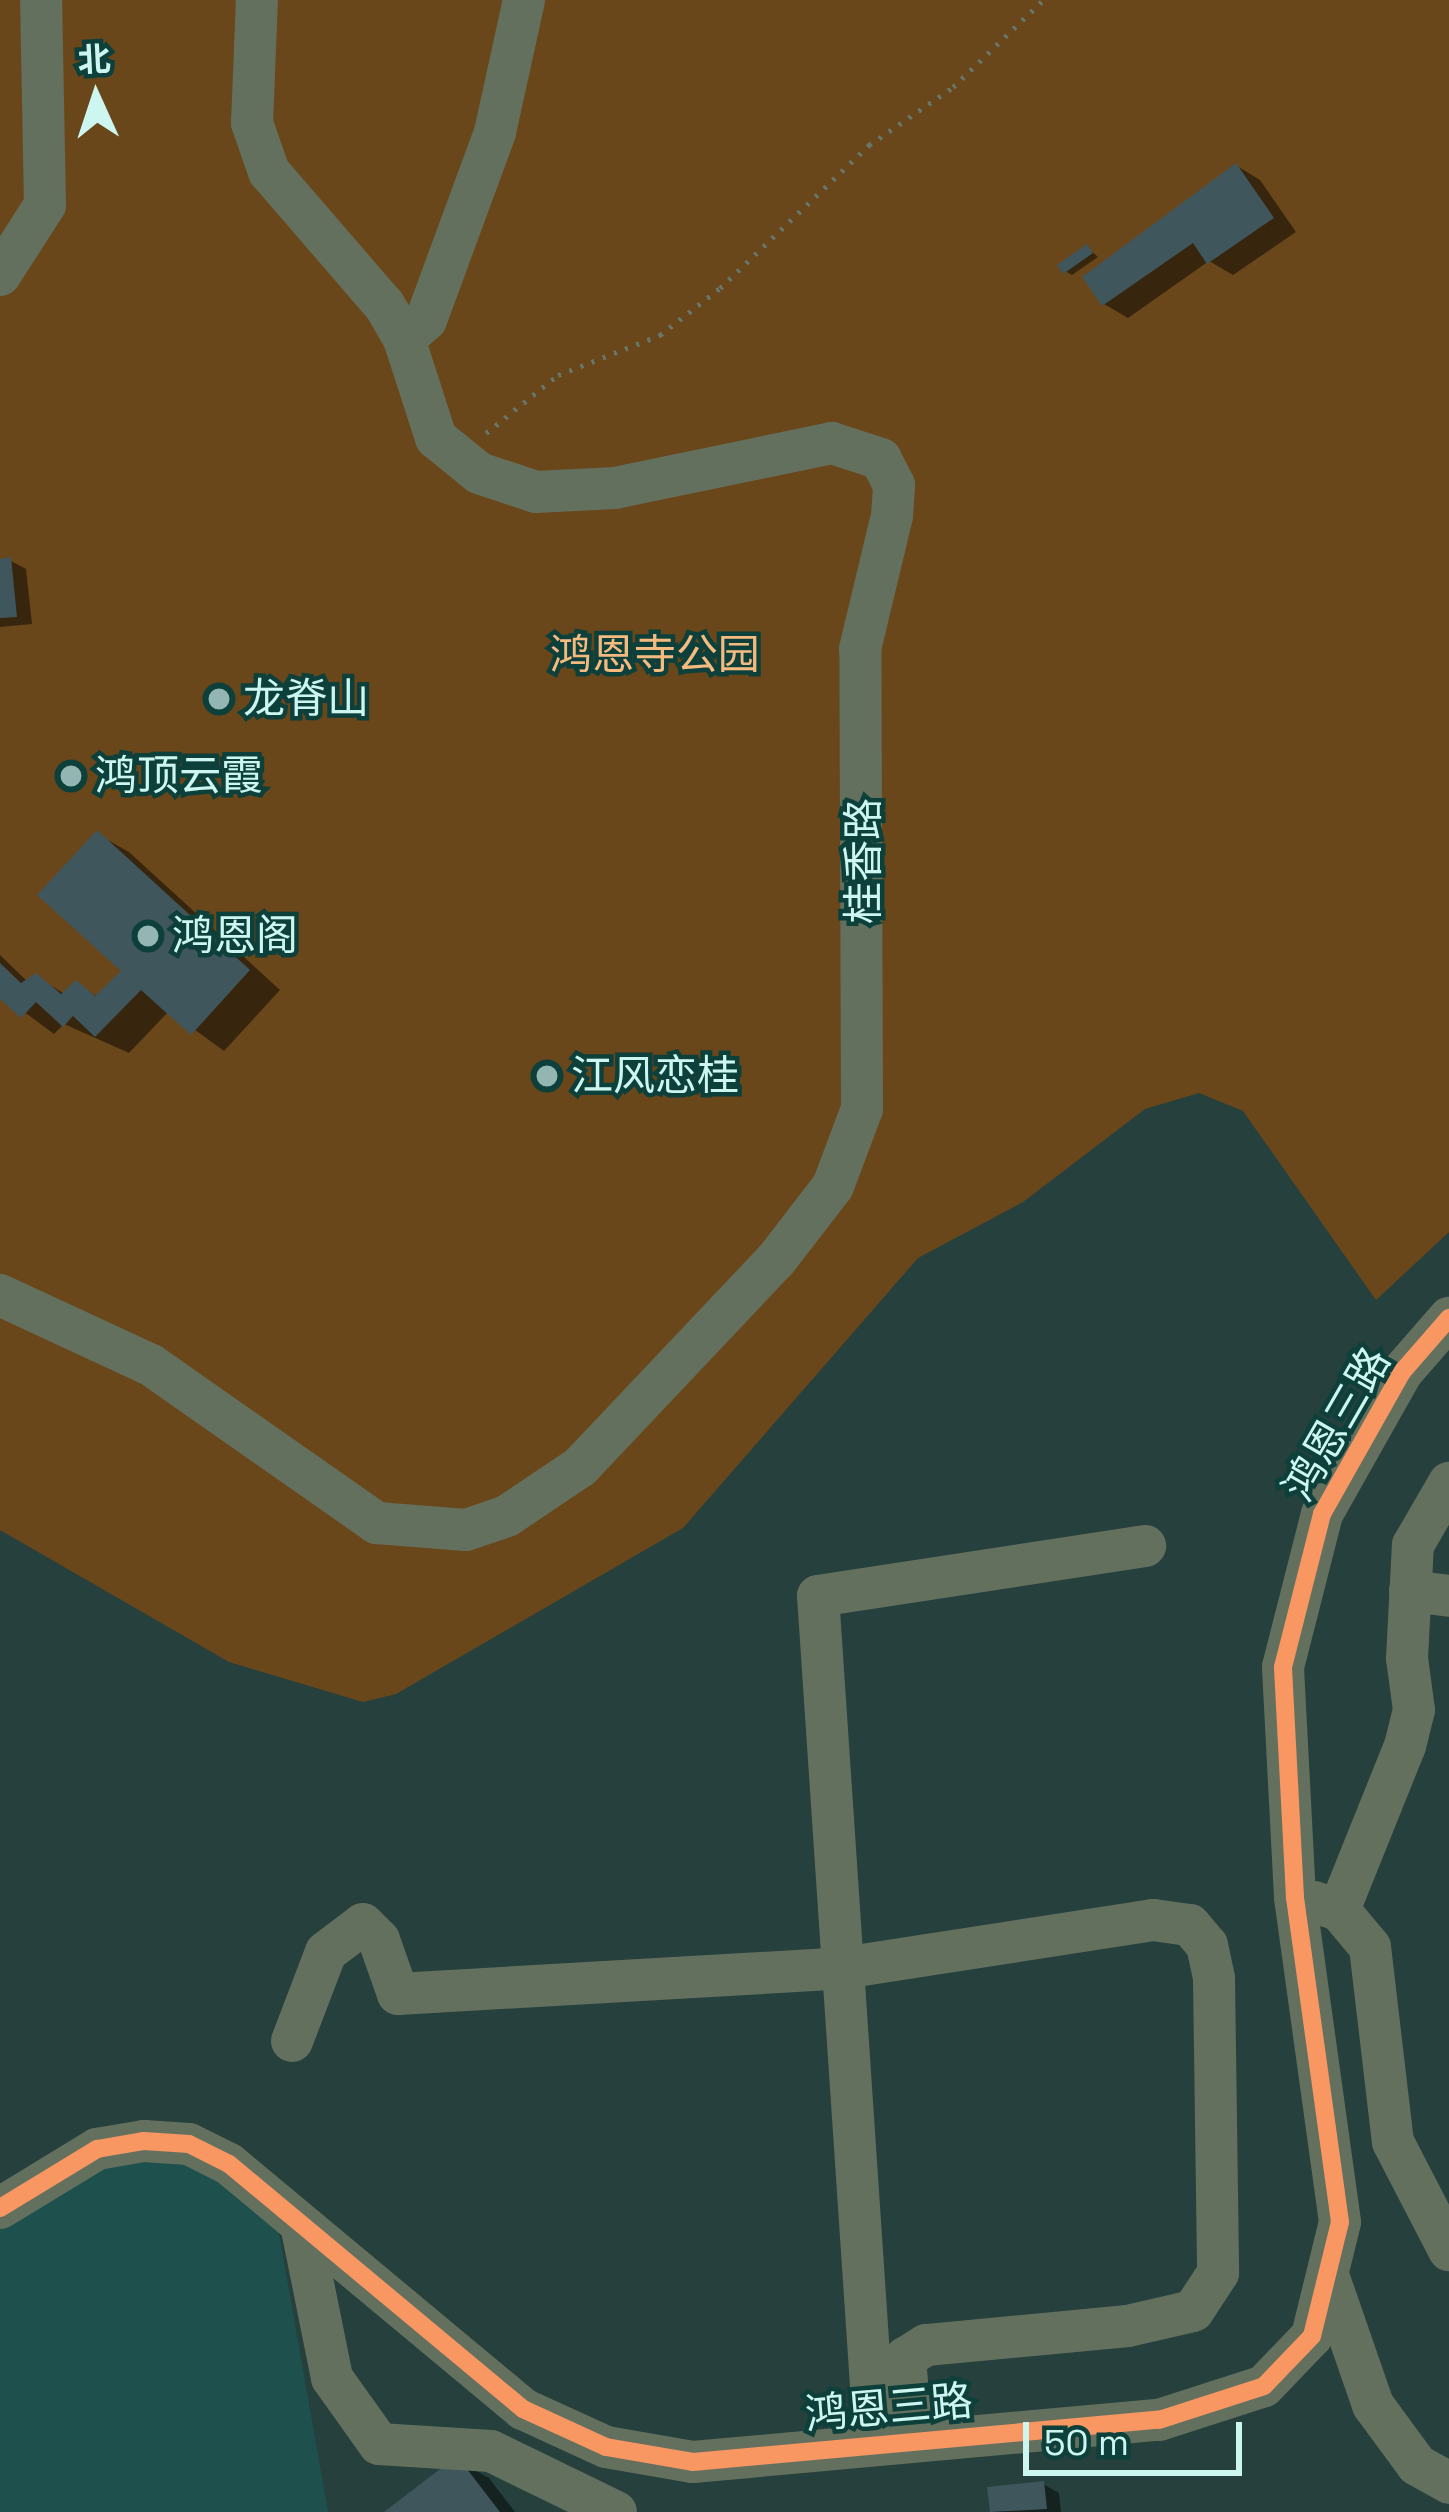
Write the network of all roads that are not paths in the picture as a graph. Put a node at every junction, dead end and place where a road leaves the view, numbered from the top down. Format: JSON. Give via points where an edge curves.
{"nodes":[{"id":1,"x":40,"y":0,"type":"edge"},
{"id":2,"x":257,"y":0,"type":"edge"},
{"id":3,"x":524,"y":0,"type":"edge"},
{"id":4,"x":0,"y":275,"type":"edge"},
{"id":5,"x":404,"y":339,"type":"junction"},
{"id":6,"x":0,"y":1295,"type":"edge"},
{"id":7,"x":1449,"y":1318,"type":"edge"},
{"id":8,"x":1449,"y":1483,"type":"edge"},
{"id":9,"x":1145,"y":1546,"type":"dead end"},
{"id":10,"x":1430,"y":1593,"type":"edge"},
{"id":11,"x":1295,"y":1897,"type":"junction"},
{"id":12,"x":1339,"y":1910,"type":"junction"},
{"id":13,"x":843,"y":1968,"type":"junction"},
{"id":14,"x":292,"y":2041,"type":"dead end"},
{"id":15,"x":0,"y":2208,"type":"edge"},
{"id":16,"x":302,"y":2229,"type":"junction"},
{"id":17,"x":1449,"y":2250,"type":"edge"},
{"id":18,"x":1328,"y":2275,"type":"junction"},
{"id":19,"x":893,"y":2444,"type":"junction"},
{"id":20,"x":1449,"y":2483,"type":"edge"},
{"id":21,"x":616,"y":2512,"type":"edge"}],
"edges":[{"from":1,"to":4,"type":"street","via":[[45,206]]},
{"from":2,"to":5,"type":"street","name":"桂香路","via":[[252,123],[269,172]]},
{"from":3,"to":5,"type":"street","via":[[495,132],[426,320]]},
{"from":5,"to":6,"type":"street","name":"桂香路","via":[[436,438],[479,473],[536,492],[615,488],[832,443],[881,459],[894,484],[860,649],[862,1109],[832,1186],[776,1260],[580,1467],[507,1516],[466,1530],[377,1523],[151,1365]]},
{"from":7,"to":11,"type":"street","name":"鸿恩三路","via":[[1402,1372],[1357,1444],[1322,1514],[1297,1592],[1283,1667],[1282,1744]]},
{"from":8,"to":10,"type":"street","via":[[1412,1545]]},
{"from":9,"to":13,"type":"street","via":[[818,1596]]},
{"from":10,"to":12,"type":"street","via":[[1414,1710]]},
{"from":11,"to":12,"type":"street"},
{"from":11,"to":18,"type":"street","name":"鸿恩三路","via":[[1340,2222]]},
{"from":12,"to":17,"type":"street","via":[[1370,1947],[1394,2142]]},
{"from":13,"to":14,"type":"street","via":[[398,1994],[379,1940],[363,1924],[326,1952]]},
{"from":13,"to":19,"type":"street"},
{"from":13,"to":19,"type":"street","via":[[1153,1920],[1190,1925],[1208,1945],[1214,1978],[1218,2273],[1193,2311],[1128,2326],[926,2345],[905,2358]]},
{"from":15,"to":16,"type":"street","name":"鸿恩三路","via":[[97,2150],[189,2144],[229,2164]]},
{"from":16,"to":19,"type":"street","name":"鸿恩三路","via":[[523,2409],[606,2447],[693,2462]]},
{"from":16,"to":21,"type":"street","via":[[332,2378],[379,2444],[491,2451]]},
{"from":18,"to":19,"type":"street","name":"鸿恩三路","via":[[1312,2336],[1264,2386],[1160,2420]]},
{"from":18,"to":20,"type":"street","via":[[1373,2405],[1417,2465]]}]}
